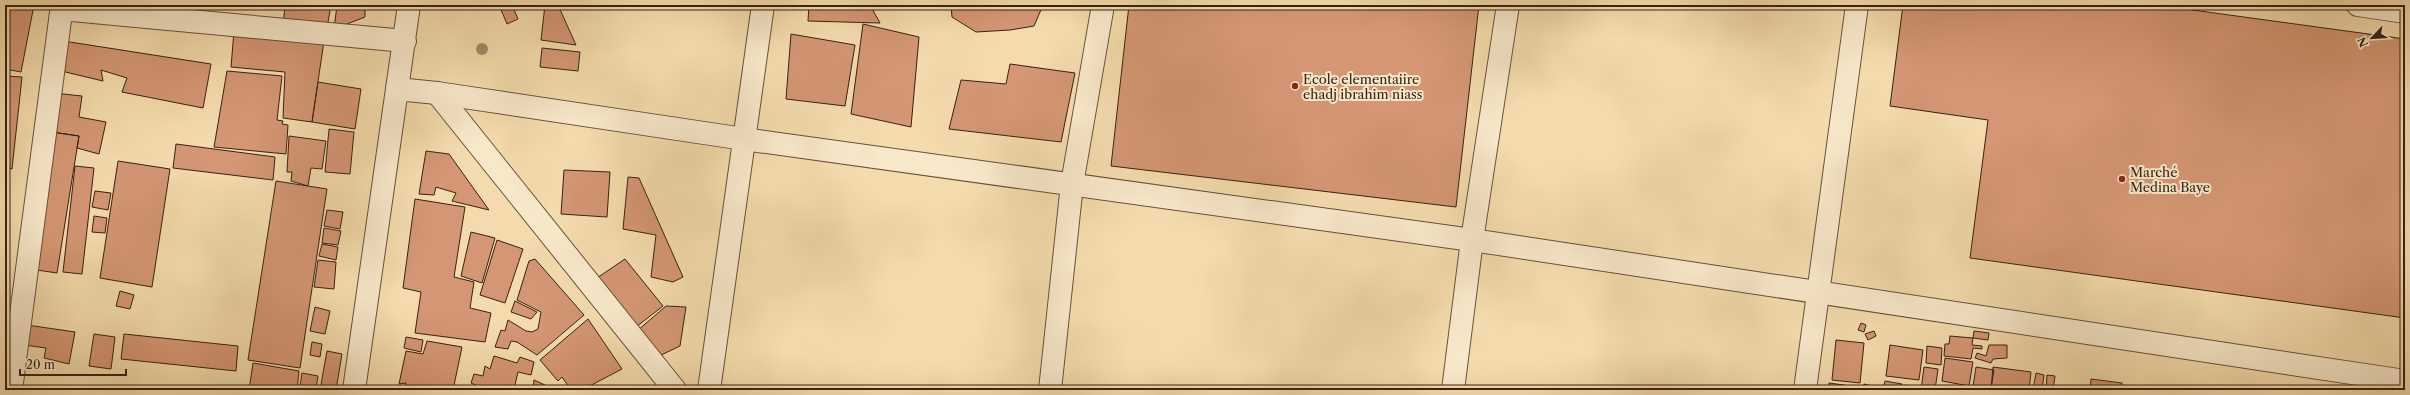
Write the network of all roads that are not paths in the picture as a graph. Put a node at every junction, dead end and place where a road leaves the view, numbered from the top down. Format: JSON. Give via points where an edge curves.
{"nodes":[{"id":1,"x":409,"y":5,"type":"edge"},
{"id":2,"x":763,"y":5,"type":"edge"},
{"id":3,"x":1103,"y":5,"type":"edge"},
{"id":4,"x":1508,"y":5,"type":"edge"},
{"id":5,"x":1857,"y":5,"type":"edge"},
{"id":6,"x":2358,"y":5,"type":"edge"},
{"id":7,"x":61,"y":7,"type":"edge"},
{"id":8,"x":2405,"y":12,"type":"edge"},
{"id":9,"x":405,"y":41,"type":"junction"},
{"id":10,"x":397,"y":89,"type":"junction"},
{"id":11,"x":437,"y":93,"type":"junction"},
{"id":12,"x":744,"y":139,"type":"junction"},
{"id":13,"x":1072,"y":184,"type":"junction"},
{"id":14,"x":1472,"y":240,"type":"junction"},
{"id":15,"x":1819,"y":292,"type":"junction"},
{"id":16,"x":2405,"y":381,"type":"edge"},
{"id":17,"x":12,"y":389,"type":"edge"},
{"id":18,"x":354,"y":390,"type":"edge"},
{"id":19,"x":675,"y":390,"type":"edge"},
{"id":20,"x":709,"y":390,"type":"edge"},
{"id":21,"x":1050,"y":390,"type":"edge"},
{"id":22,"x":1453,"y":390,"type":"edge"},
{"id":23,"x":1805,"y":390,"type":"edge"}],
"edges":[{"from":1,"to":9,"type":"street"},
{"from":2,"to":12,"type":"street"},
{"from":3,"to":13,"type":"street"},
{"from":4,"to":14,"type":"street"},
{"from":5,"to":15,"type":"street"},
{"from":6,"to":8,"type":"street"},
{"from":7,"to":9,"type":"street"},
{"from":7,"to":17,"type":"street"},
{"from":9,"to":10,"type":"street"},
{"from":10,"to":11,"type":"street"},
{"from":10,"to":18,"type":"street"},
{"from":11,"to":12,"type":"street"},
{"from":11,"to":19,"type":"street"},
{"from":12,"to":13,"type":"street"},
{"from":12,"to":20,"type":"street"},
{"from":13,"to":14,"type":"street"},
{"from":13,"to":21,"type":"street"},
{"from":14,"to":15,"type":"street"},
{"from":14,"to":22,"type":"street"},
{"from":15,"to":16,"type":"street"},
{"from":15,"to":23,"type":"street"}]}
